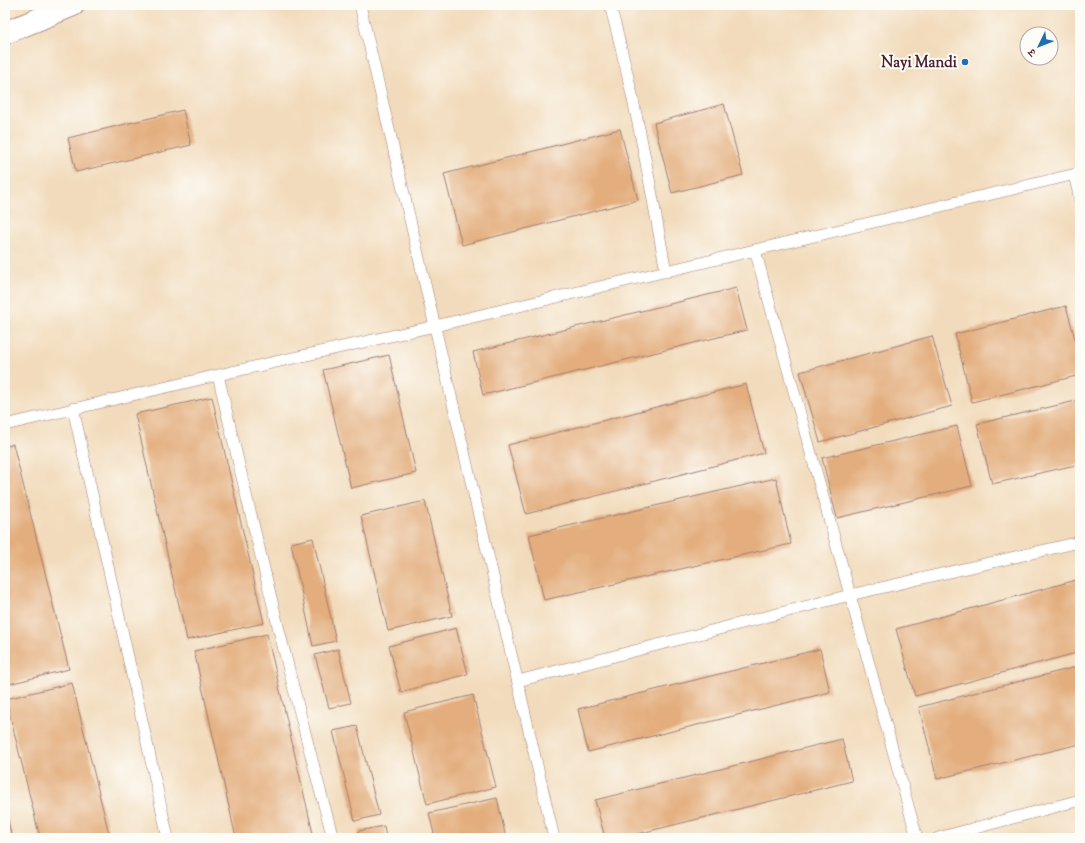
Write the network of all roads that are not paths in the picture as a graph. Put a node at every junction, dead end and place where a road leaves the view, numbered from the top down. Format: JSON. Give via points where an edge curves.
{"nodes":[{"id":1,"x":73,"y":5,"type":"edge"},
{"id":2,"x":360,"y":5,"type":"edge"},
{"id":3,"x":610,"y":5,"type":"edge"},
{"id":4,"x":5,"y":33,"type":"edge"},
{"id":5,"x":1077,"y":174,"type":"edge"},
{"id":6,"x":1080,"y":199,"type":"edge"},
{"id":7,"x":755,"y":250,"type":"junction"},
{"id":8,"x":666,"y":272,"type":"junction"},
{"id":9,"x":435,"y":326,"type":"junction"},
{"id":10,"x":218,"y":374,"type":"junction"},
{"id":11,"x":73,"y":408,"type":"junction"},
{"id":12,"x":5,"y":425,"type":"edge"},
{"id":13,"x":1080,"y":542,"type":"edge"},
{"id":14,"x":850,"y":595,"type":"junction"},
{"id":15,"x":518,"y":681,"type":"junction"},
{"id":16,"x":1080,"y":800,"type":"edge"},
{"id":17,"x":168,"y":838,"type":"edge"},
{"id":18,"x":333,"y":838,"type":"edge"},
{"id":19,"x":554,"y":838,"type":"edge"},
{"id":20,"x":917,"y":838,"type":"edge"},
{"id":21,"x":938,"y":838,"type":"edge"}],
"edges":[{"from":1,"to":4,"type":"main road"},
{"from":2,"to":9,"type":"lane"},
{"from":3,"to":8,"type":"lane","via":[[644,150]]},
{"from":5,"to":6,"type":"lane"},
{"from":5,"to":7,"type":"lane"},
{"from":7,"to":8,"type":"lane"},
{"from":7,"to":14,"type":"lane"},
{"from":8,"to":9,"type":"lane"},
{"from":9,"to":10,"type":"lane"},
{"from":9,"to":15,"type":"lane"},
{"from":10,"to":11,"type":"lane"},
{"from":10,"to":18,"type":"lane","via":[[304,732]]},
{"from":11,"to":12,"type":"lane"},
{"from":11,"to":17,"type":"lane"},
{"from":13,"to":14,"type":"lane"},
{"from":14,"to":15,"type":"lane"},
{"from":14,"to":20,"type":"lane"},
{"from":15,"to":19,"type":"lane"},
{"from":16,"to":21,"type":"lane"}]}
